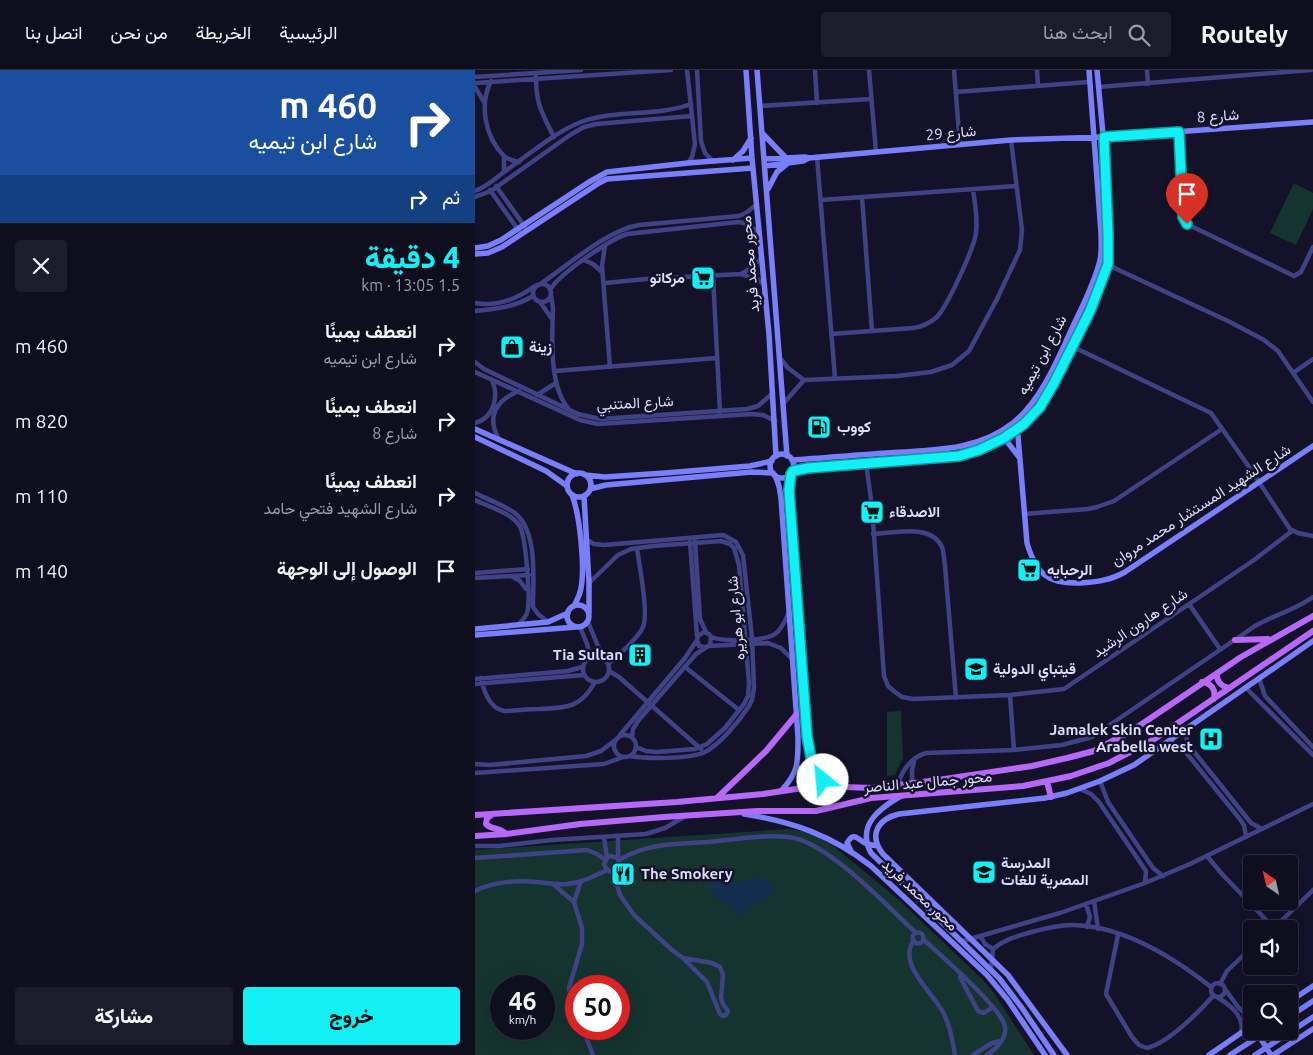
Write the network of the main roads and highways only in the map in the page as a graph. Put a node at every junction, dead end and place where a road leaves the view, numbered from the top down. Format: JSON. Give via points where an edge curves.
{"nodes":[{"id":1,"x":1313,"y":616,"type":"edge"},
{"id":2,"x":1313,"y":631,"type":"edge"},
{"id":3,"x":1272,"y":639,"type":"junction"},
{"id":4,"x":1235,"y":640,"type":"road end"},
{"id":5,"x":1217,"y":673,"type":"junction"},
{"id":6,"x":1202,"y":682,"type":"junction"},
{"id":7,"x":1229,"y":688,"type":"junction"},
{"id":8,"x":1214,"y":699,"type":"junction"},
{"id":9,"x":796,"y":715,"type":"road end"},
{"id":10,"x":1047,"y":782,"type":"junction"},
{"id":11,"x":1051,"y":797,"type":"road end"},
{"id":12,"x":717,"y":798,"type":"junction"},
{"id":13,"x":494,"y":813,"type":"junction"},
{"id":14,"x":475,"y":815,"type":"edge"},
{"id":15,"x":505,"y":834,"type":"junction"},
{"id":16,"x":475,"y":836,"type":"edge"}],
"edges":[{"from":1,"to":3,"type":"main road","name":"محور جمال عبد الناصر"},
{"from":2,"to":7,"type":"main road","name":"محور جمال عبد الناصر"},
{"from":3,"to":4,"type":"main road"},
{"from":3,"to":5,"type":"main road","name":"محور جمال عبد الناصر"},
{"from":5,"to":6,"type":"main road","name":"محور جمال عبد الناصر"},
{"from":5,"to":7,"type":"main road","via":[[1220,683]]},
{"from":6,"to":8,"type":"main road","via":[[1212,686]]},
{"from":6,"to":12,"type":"main road","name":"محور جمال عبد الناصر","via":[[1133,730],[1094,751],[1032,766],[897,785],[866,788],[827,786]]},
{"from":7,"to":8,"type":"main road","name":"محور جمال عبد الناصر"},
{"from":8,"to":10,"type":"main road","name":"محور جمال عبد الناصر","via":[[1131,752],[1094,769]]},
{"from":9,"to":12,"type":"main road","via":[[766,751]]},
{"from":10,"to":11,"type":"main road"},
{"from":10,"to":15,"type":"main road","name":"محور جمال عبد الناصر","via":[[871,798],[816,811],[737,812],[580,824]]},
{"from":12,"to":13,"type":"main road","name":"محور جمال عبد الناصر"},
{"from":13,"to":14,"type":"main road","name":"محور جمال عبد الناصر"},
{"from":13,"to":15,"type":"main road","via":[[487,818],[486,824]]},
{"from":15,"to":16,"type":"main road","name":"محور جمال عبد الناصر"}]}
